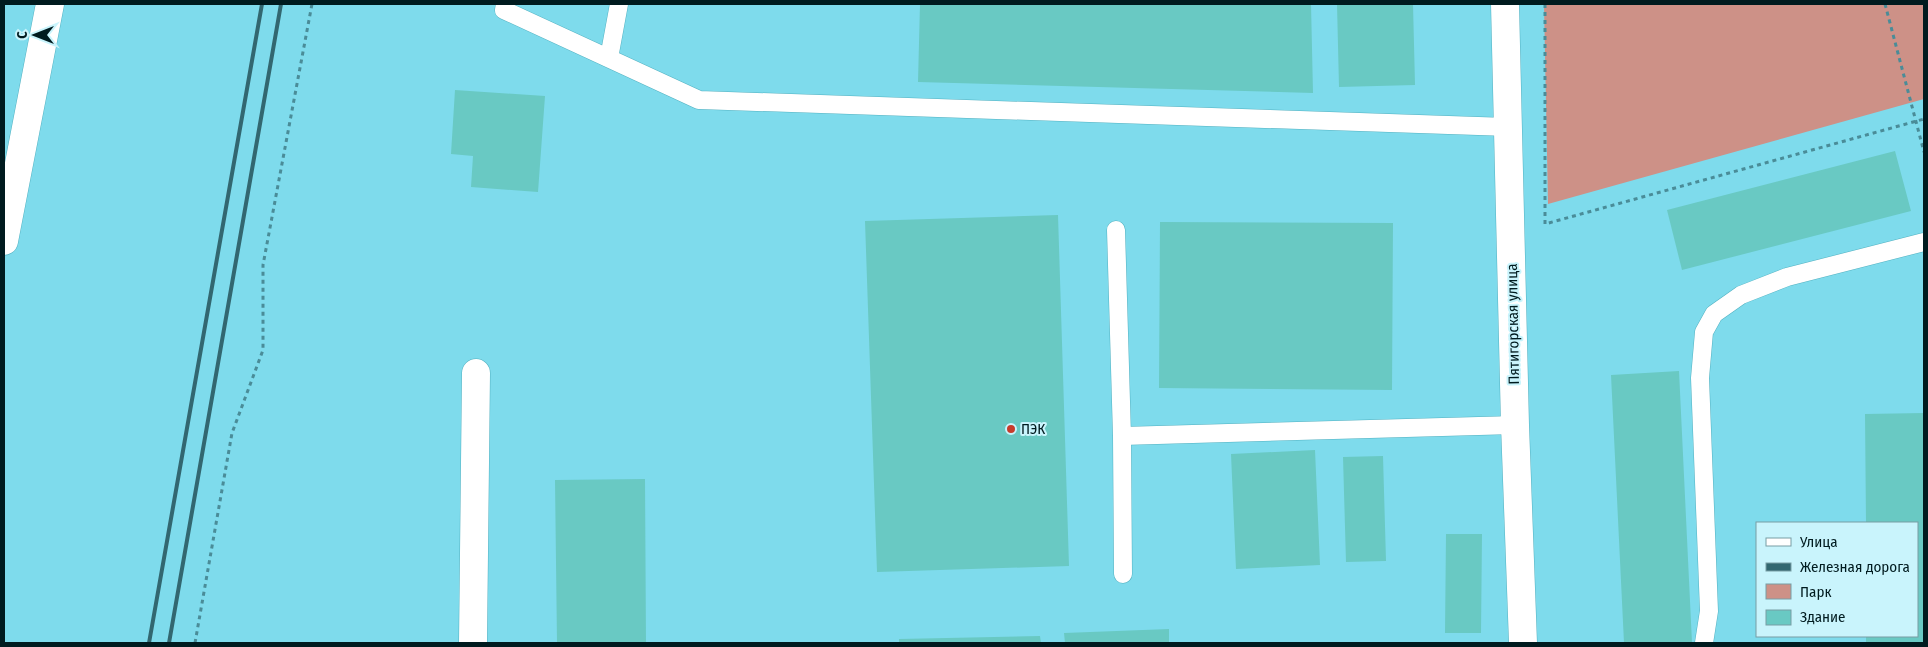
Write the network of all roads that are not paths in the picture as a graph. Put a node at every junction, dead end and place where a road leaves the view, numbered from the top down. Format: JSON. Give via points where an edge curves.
{"nodes":[{"id":1,"x":50,"y":4,"type":"edge"},
{"id":2,"x":505,"y":4,"type":"edge"},
{"id":3,"x":619,"y":4,"type":"edge"},
{"id":4,"x":1505,"y":4,"type":"edge"},
{"id":5,"x":609,"y":58,"type":"junction"},
{"id":6,"x":1508,"y":127,"type":"junction"},
{"id":7,"x":1116,"y":230,"type":"dead end"},
{"id":8,"x":4,"y":241,"type":"edge"},
{"id":9,"x":1924,"y":242,"type":"edge"},
{"id":10,"x":476,"y":373,"type":"dead end"},
{"id":11,"x":1515,"y":425,"type":"junction"},
{"id":12,"x":1122,"y":436,"type":"junction"},
{"id":13,"x":1122,"y":574,"type":"dead end"},
{"id":14,"x":473,"y":643,"type":"edge"},
{"id":15,"x":1523,"y":643,"type":"edge"},
{"id":16,"x":1704,"y":643,"type":"edge"}],
"edges":[{"from":1,"to":8,"type":"main road"},
{"from":2,"to":5,"type":"lane","via":[[504,10]]},
{"from":3,"to":5,"type":"lane"},
{"from":4,"to":6,"type":"main road","name":"Пятигорская улица"},
{"from":5,"to":6,"type":"lane","via":[[699,100]]},
{"from":6,"to":11,"type":"main road","name":"Пятигорская улица"},
{"from":7,"to":12,"type":"lane"},
{"from":9,"to":16,"type":"lane","via":[[1787,277],[1741,295],[1714,314],[1704,332],[1700,378],[1709,611]]},
{"from":10,"to":14,"type":"main road"},
{"from":11,"to":12,"type":"lane"},
{"from":11,"to":15,"type":"main road","name":"Пятигорская улица"},
{"from":12,"to":13,"type":"lane"}]}
